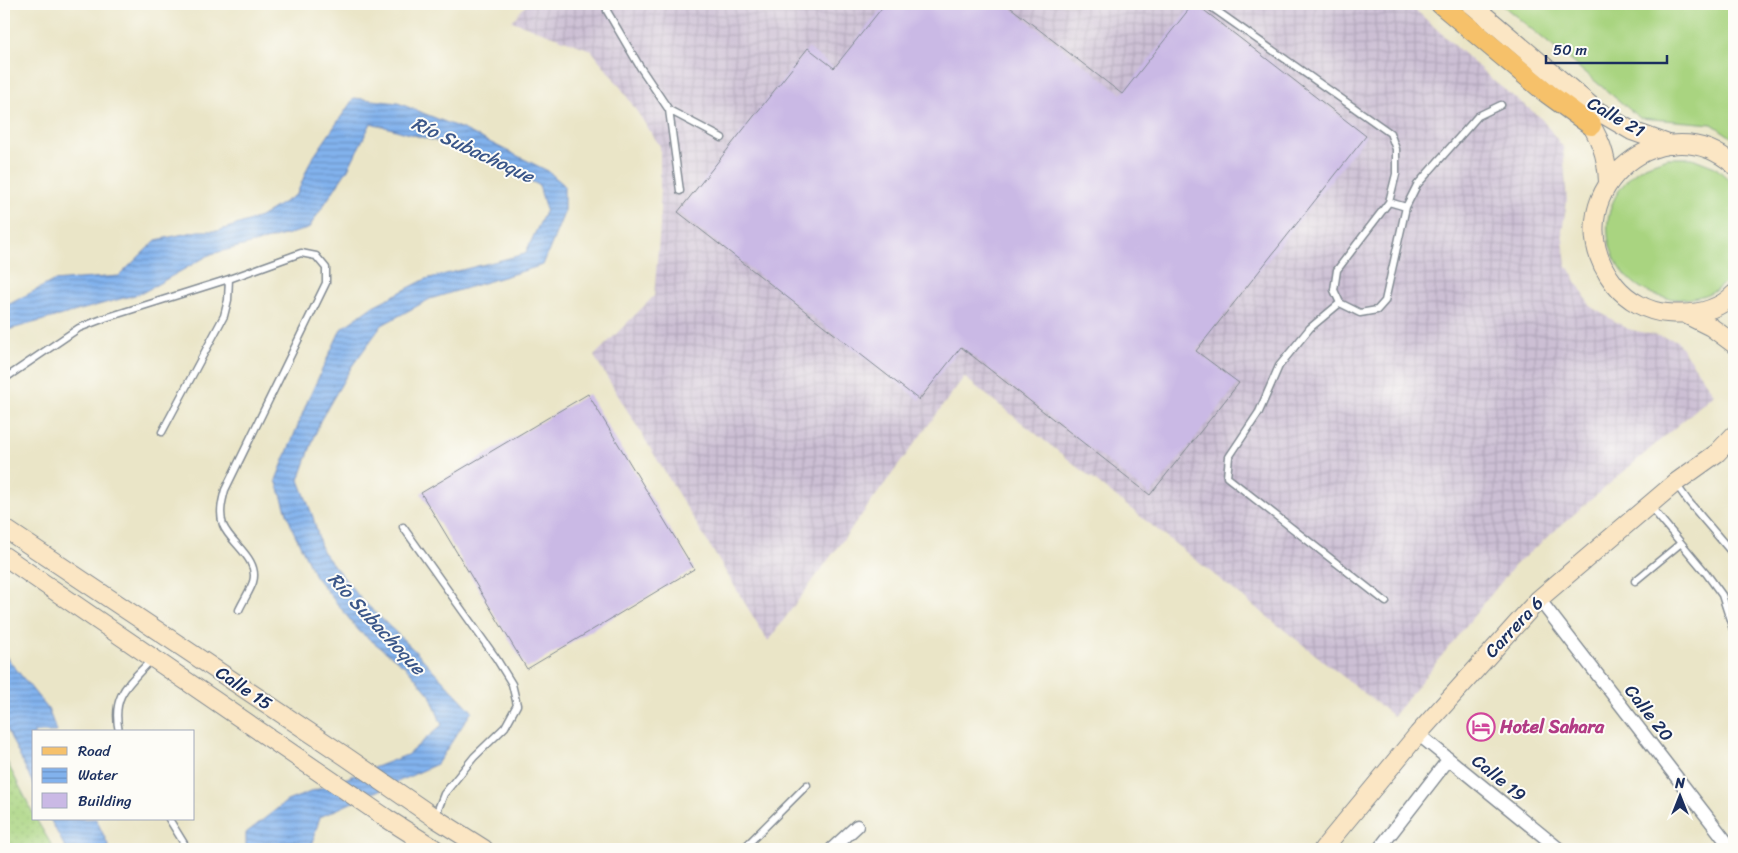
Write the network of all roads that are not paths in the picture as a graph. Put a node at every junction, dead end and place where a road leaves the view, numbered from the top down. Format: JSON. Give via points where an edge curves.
{"nodes":[{"id":1,"x":607,"y":4,"type":"edge"},
{"id":2,"x":1207,"y":4,"type":"edge"},
{"id":3,"x":1441,"y":4,"type":"edge"},
{"id":4,"x":1471,"y":4,"type":"edge"},
{"id":5,"x":1564,"y":83,"type":"junction"},
{"id":6,"x":1501,"y":105,"type":"dead end"},
{"id":7,"x":668,"y":110,"type":"junction"},
{"id":8,"x":1591,"y":124,"type":"junction"},
{"id":9,"x":722,"y":138,"type":"dead end"},
{"id":10,"x":1671,"y":145,"type":"junction"},
{"id":11,"x":1734,"y":165,"type":"edge"},
{"id":12,"x":1608,"y":182,"type":"junction"},
{"id":13,"x":680,"y":191,"type":"dead end"},
{"id":14,"x":1389,"y":202,"type":"junction"},
{"id":15,"x":1406,"y":207,"type":"junction"},
{"id":16,"x":229,"y":279,"type":"junction"},
{"id":17,"x":1734,"y":294,"type":"edge"},
{"id":18,"x":1340,"y":304,"type":"junction"},
{"id":19,"x":1686,"y":315,"type":"junction"},
{"id":20,"x":1734,"y":344,"type":"edge"},
{"id":21,"x":4,"y":379,"type":"edge"},
{"id":22,"x":162,"y":432,"type":"dead end"},
{"id":23,"x":1734,"y":435,"type":"edge"},
{"id":24,"x":1675,"y":483,"type":"junction"},
{"id":25,"x":1649,"y":505,"type":"junction"},
{"id":26,"x":403,"y":527,"type":"dead end"},
{"id":27,"x":4,"y":528,"type":"edge"},
{"id":28,"x":1681,"y":543,"type":"junction"},
{"id":29,"x":1734,"y":555,"type":"edge"},
{"id":30,"x":4,"y":556,"type":"edge"},
{"id":31,"x":1635,"y":581,"type":"dead end"},
{"id":32,"x":1539,"y":599,"type":"junction"},
{"id":33,"x":1386,"y":602,"type":"dead end"},
{"id":34,"x":238,"y":610,"type":"dead end"},
{"id":35,"x":1734,"y":632,"type":"edge"},
{"id":36,"x":170,"y":639,"type":"junction"},
{"id":37,"x":153,"y":658,"type":"junction"},
{"id":38,"x":119,"y":730,"type":"edge"},
{"id":39,"x":1418,"y":734,"type":"junction"},
{"id":40,"x":1448,"y":760,"type":"junction"},
{"id":41,"x":807,"y":785,"type":"dead end"},
{"id":42,"x":435,"y":818,"type":"junction"},
{"id":43,"x":170,"y":820,"type":"edge"},
{"id":44,"x":857,"y":826,"type":"dead end"},
{"id":45,"x":411,"y":843,"type":"edge"},
{"id":46,"x":185,"y":845,"type":"dead end"},
{"id":47,"x":435,"y":849,"type":"edge"},
{"id":48,"x":484,"y":849,"type":"edge"},
{"id":49,"x":743,"y":849,"type":"edge"},
{"id":50,"x":832,"y":849,"type":"edge"},
{"id":51,"x":1323,"y":849,"type":"edge"},
{"id":52,"x":1378,"y":849,"type":"edge"},
{"id":53,"x":1559,"y":849,"type":"edge"},
{"id":54,"x":1732,"y":849,"type":"edge"}],
"edges":[{"from":1,"to":7,"type":"lane","via":[[607,10],[630,51]]},
{"from":2,"to":14,"type":"lane","via":[[1390,133],[1396,149],[1396,174]]},
{"from":3,"to":8,"type":"main road","via":[[1547,94]]},
{"from":4,"to":5,"type":"street","name":"Calle 21"},
{"from":5,"to":8,"type":"street","name":"Calle 21"},
{"from":5,"to":10,"type":"street","name":"Calle 21","via":[[1596,110],[1632,131]]},
{"from":6,"to":15,"type":"lane","via":[[1478,116],[1417,185]]},
{"from":7,"to":9,"type":"lane"},
{"from":7,"to":13,"type":"lane"},
{"from":8,"to":12,"type":"street","name":"Calle 21","via":[[1604,150]]},
{"from":10,"to":11,"type":"street","via":[[1710,150]]},
{"from":10,"to":12,"type":"street","via":[[1640,155]]},
{"from":12,"to":19,"type":"street","via":[[1598,204],[1594,227],[1596,250],[1606,273],[1620,292],[1640,305],[1663,313]]},
{"from":14,"to":15,"type":"lane"},
{"from":14,"to":18,"type":"lane","via":[[1337,270],[1334,290]]},
{"from":15,"to":18,"type":"lane","via":[[1385,301],[1377,310],[1360,313]]},
{"from":16,"to":21,"type":"lane","via":[[79,328]]},
{"from":16,"to":22,"type":"lane","via":[[224,316]]},
{"from":16,"to":34,"type":"lane","via":[[301,253],[316,256],[326,268],[326,283],[225,490],[220,507],[223,525],[251,562],[253,572],[253,581]]},
{"from":17,"to":19,"type":"street","via":[[1710,309]]},
{"from":18,"to":33,"type":"lane","via":[[1310,328],[1279,366],[1259,412],[1229,457],[1227,477]]},
{"from":19,"to":20,"type":"street","via":[[1712,327]]},
{"from":23,"to":24,"type":"street","name":"Carrera 6","via":[[1717,453]]},
{"from":24,"to":25,"type":"street","name":"Carrera 6"},
{"from":24,"to":29,"type":"lane"},
{"from":25,"to":28,"type":"lane"},
{"from":25,"to":32,"type":"street","name":"Carrera 6"},
{"from":26,"to":42,"type":"lane","via":[[496,658],[512,684],[517,704],[505,727],[444,794]]},
{"from":27,"to":36,"type":"street","name":"Calle 15"},
{"from":28,"to":31,"type":"lane"},
{"from":28,"to":35,"type":"lane","via":[[1722,595]]},
{"from":30,"to":37,"type":"street","name":"Calle 15"},
{"from":32,"to":39,"type":"street","name":"Carrera 6"},
{"from":32,"to":54,"type":"street","name":"Calle 20"},
{"from":36,"to":37,"type":"street"},
{"from":36,"to":42,"type":"street","name":"Calle 15"},
{"from":37,"to":38,"type":"lane","via":[[120,694],[116,717]]},
{"from":37,"to":45,"type":"street","name":"Calle 15","via":[[386,818]]},
{"from":39,"to":40,"type":"street","name":"Calle 19"},
{"from":39,"to":51,"type":"street","name":"Carrera 6"},
{"from":40,"to":52,"type":"street"},
{"from":40,"to":53,"type":"street","name":"Calle 19"},
{"from":41,"to":49,"type":"lane"},
{"from":42,"to":45,"type":"street"},
{"from":42,"to":48,"type":"street","name":"Calle 15"},
{"from":43,"to":46,"type":"lane"},
{"from":44,"to":50,"type":"street"},
{"from":45,"to":47,"type":"street","name":"Calle 15"}]}
